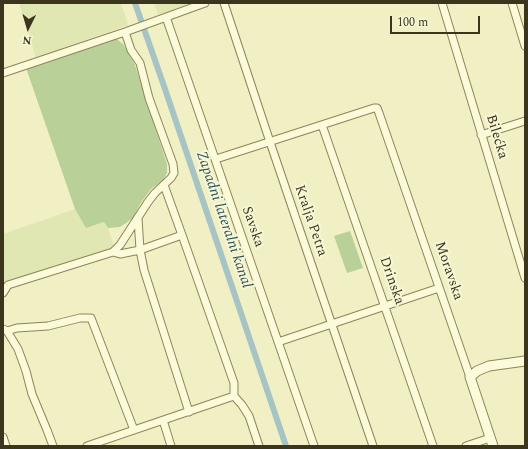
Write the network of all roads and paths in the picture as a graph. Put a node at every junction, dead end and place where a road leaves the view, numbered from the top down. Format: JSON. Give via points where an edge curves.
{"nodes":[{"id":1,"x":205,"y":3,"type":"edge"},
{"id":2,"x":224,"y":3,"type":"edge"},
{"id":3,"x":442,"y":3,"type":"edge"},
{"id":4,"x":512,"y":3,"type":"edge"},
{"id":5,"x":166,"y":17,"type":"junction"},
{"id":6,"x":125,"y":32,"type":"junction"},
{"id":7,"x":524,"y":37,"type":"edge"},
{"id":8,"x":525,"y":46,"type":"edge"},
{"id":9,"x":3,"y":73,"type":"edge"},
{"id":10,"x":525,"y":121,"type":"edge"},
{"id":11,"x":322,"y":125,"type":"junction"},
{"id":12,"x":481,"y":135,"type":"junction"},
{"id":13,"x":270,"y":142,"type":"junction"},
{"id":14,"x":216,"y":159,"type":"junction"},
{"id":15,"x":164,"y":185,"type":"junction"},
{"id":16,"x":138,"y":218,"type":"junction"},
{"id":17,"x":182,"y":235,"type":"junction"},
{"id":18,"x":140,"y":250,"type":"junction"},
{"id":19,"x":113,"y":252,"type":"junction"},
{"id":20,"x":525,"y":278,"type":"edge"},
{"id":21,"x":5,"y":286,"type":"edge"},
{"id":22,"x":440,"y":288,"type":"junction"},
{"id":23,"x":3,"y":293,"type":"edge"},
{"id":24,"x":386,"y":306,"type":"junction"},
{"id":25,"x":331,"y":324,"type":"junction"},
{"id":26,"x":5,"y":330,"type":"edge"},
{"id":27,"x":278,"y":342,"type":"junction"},
{"id":28,"x":525,"y":361,"type":"edge"},
{"id":29,"x":470,"y":377,"type":"junction"},
{"id":30,"x":234,"y":396,"type":"junction"},
{"id":31,"x":189,"y":412,"type":"junction"},
{"id":32,"x":163,"y":420,"type":"junction"},
{"id":33,"x":134,"y":430,"type":"junction"},
{"id":34,"x":3,"y":437,"type":"edge"},
{"id":35,"x":491,"y":442,"type":"edge"},
{"id":36,"x":6,"y":446,"type":"edge"},
{"id":37,"x":52,"y":446,"type":"edge"},
{"id":38,"x":87,"y":446,"type":"edge"},
{"id":39,"x":171,"y":446,"type":"edge"},
{"id":40,"x":259,"y":446,"type":"edge"},
{"id":41,"x":314,"y":446,"type":"edge"},
{"id":42,"x":373,"y":446,"type":"edge"},
{"id":43,"x":433,"y":446,"type":"edge"},
{"id":44,"x":466,"y":446,"type":"edge"}],
"edges":[{"from":1,"to":5,"type":"street"},
{"from":2,"to":13,"type":"street","name":"Kralja Petra"},
{"from":3,"to":12,"type":"street","name":"Bilećka"},
{"from":4,"to":7,"type":"street"},
{"from":5,"to":6,"type":"street"},
{"from":5,"to":14,"type":"street","name":"Savska"},
{"from":6,"to":9,"type":"street"},
{"from":6,"to":15,"type":"street","via":[[140,63],[149,98],[173,164],[174,173]]},
{"from":7,"to":8,"type":"street"},
{"from":10,"to":12,"type":"street"},
{"from":11,"to":13,"type":"street"},
{"from":11,"to":22,"type":"street","name":"Moravska","via":[[377,108]]},
{"from":11,"to":24,"type":"street","name":"Drinska"},
{"from":12,"to":20,"type":"street","name":"Bilećka"},
{"from":13,"to":14,"type":"street"},
{"from":13,"to":25,"type":"street","name":"Kralja Petra"},
{"from":14,"to":27,"type":"street","name":"Savska"},
{"from":15,"to":16,"type":"street","via":[[155,193]]},
{"from":15,"to":17,"type":"street"},
{"from":16,"to":18,"type":"street"},
{"from":16,"to":19,"type":"street"},
{"from":17,"to":18,"type":"street"},
{"from":17,"to":30,"type":"street","via":[[234,383]]},
{"from":18,"to":19,"type":"street","via":[[120,254]]},
{"from":18,"to":31,"type":"street"},
{"from":19,"to":21,"type":"street"},
{"from":21,"to":23,"type":"street"},
{"from":22,"to":24,"type":"street"},
{"from":22,"to":29,"type":"street","name":"Moravska"},
{"from":24,"to":25,"type":"street"},
{"from":24,"to":43,"type":"street","name":"Drinska"},
{"from":25,"to":27,"type":"street"},
{"from":25,"to":42,"type":"street","name":"Kralja Petra"},
{"from":26,"to":33,"type":"street","via":[[91,318]]},
{"from":26,"to":37,"type":"street","via":[[20,356]]},
{"from":27,"to":41,"type":"street","name":"Savska"},
{"from":28,"to":29,"type":"street","via":[[489,366]]},
{"from":29,"to":35,"type":"street","name":"Moravska"},
{"from":30,"to":31,"type":"street"},
{"from":30,"to":40,"type":"street","via":[[249,416]]},
{"from":31,"to":32,"type":"street"},
{"from":32,"to":33,"type":"street"},
{"from":32,"to":39,"type":"street"},
{"from":33,"to":38,"type":"street"},
{"from":34,"to":36,"type":"street"},
{"from":35,"to":44,"type":"street"}]}
